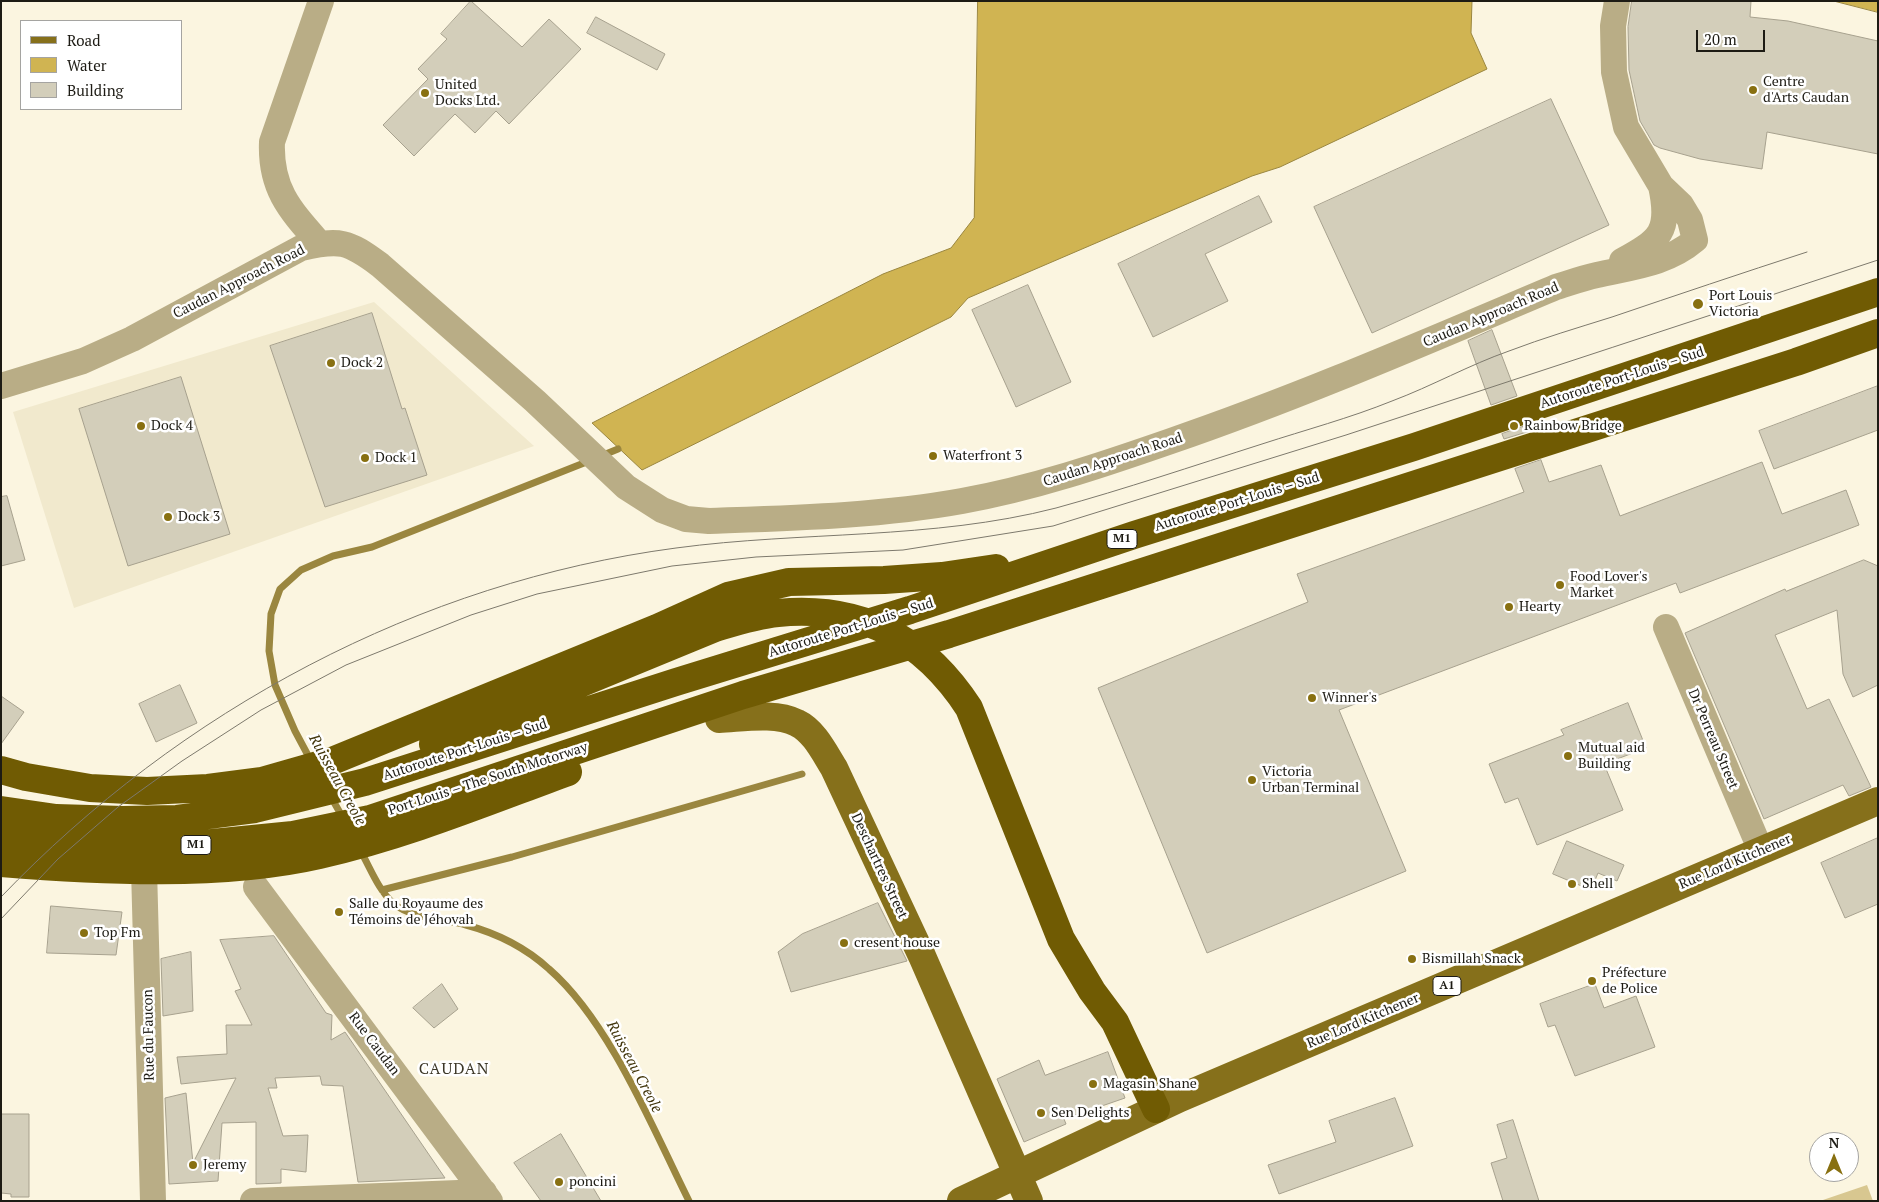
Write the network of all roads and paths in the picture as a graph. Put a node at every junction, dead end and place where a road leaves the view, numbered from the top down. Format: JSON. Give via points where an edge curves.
{"nodes":[{"id":1,"x":321,"y":1,"type":"edge"},
{"id":2,"x":1617,"y":1,"type":"edge"},
{"id":3,"x":1661,"y":186,"type":"junction"},
{"id":4,"x":320,"y":244,"type":"junction"},
{"id":5,"x":1595,"y":276,"type":"junction"},
{"id":6,"x":1878,"y":292,"type":"edge"},
{"id":7,"x":1878,"y":333,"type":"edge"},
{"id":8,"x":1,"y":386,"type":"edge"},
{"id":9,"x":1072,"y":556,"type":"junction"},
{"id":10,"x":1071,"y":593,"type":"junction"},
{"id":11,"x":1666,"y":627,"type":"dead end"},
{"id":12,"x":719,"y":719,"type":"junction"},
{"id":13,"x":1,"y":770,"type":"edge"},
{"id":14,"x":371,"y":780,"type":"junction"},
{"id":15,"x":1878,"y":801,"type":"edge"},
{"id":16,"x":1,"y":810,"type":"edge"},
{"id":17,"x":393,"y":822,"type":"junction"},
{"id":18,"x":1,"y":836,"type":"edge"},
{"id":19,"x":1760,"y":851,"type":"junction"},
{"id":20,"x":1,"y":863,"type":"edge"},
{"id":21,"x":144,"y":869,"type":"junction"},
{"id":22,"x":256,"y":887,"type":"dead end"},
{"id":23,"x":1156,"y":1109,"type":"junction"},
{"id":24,"x":1017,"y":1173,"type":"junction"},
{"id":25,"x":487,"y":1196,"type":"edge"},
{"id":26,"x":153,"y":1201,"type":"edge"},
{"id":27,"x":253,"y":1201,"type":"edge"},
{"id":28,"x":961,"y":1201,"type":"edge"},
{"id":29,"x":1029,"y":1201,"type":"edge"}],
"edges":[{"from":1,"to":4,"type":"street","via":[[272,142],[271,161],[275,182],[284,200]]},
{"from":2,"to":3,"type":"street","via":[[1613,26],[1614,72],[1626,127]]},
{"from":3,"to":5,"type":"street","via":[[1665,211],[1662,228],[1652,244]]},
{"from":3,"to":5,"type":"street","via":[[1681,205],[1690,220],[1695,240],[1664,260]]},
{"from":4,"to":5,"type":"street","name":"Caudan Approach Road","via":[[340,243],[357,248],[380,264],[641,499],[686,519],[709,521],[898,511],[1034,486],[1209,428],[1371,366],[1556,287]]},
{"from":4,"to":8,"type":"street","name":"Caudan Approach Road","via":[[301,248],[132,338],[83,360]]},
{"from":6,"to":9,"type":"highway","name":"Autoroute Port-Louis – Sud","number":"M1","via":[[1414,447]]},
{"from":7,"to":10,"type":"highway","number":"M1"},
{"from":9,"to":13,"type":"highway","via":[[942,576],[789,582],[728,596],[332,762],[262,781],[147,791],[90,788]]},
{"from":9,"to":14,"type":"highway","name":"Autoroute Port-Louis – Sud","number":"M1"},
{"from":10,"to":12,"type":"highway","via":[[971,640]]},
{"from":10,"to":17,"type":"highway","name":"Port Louis – The South Motorway","number":"M1","via":[[949,634],[743,695]]},
{"from":11,"to":19,"type":"street","name":"Dr Perreau Street"},
{"from":12,"to":17,"type":"highway"},
{"from":12,"to":24,"type":"main road","name":"Deschartres Street","via":[[779,718],[798,723],[816,740],[834,768],[922,956]]},
{"from":14,"to":16,"type":"highway","number":"M1","via":[[255,809],[177,819],[56,818]]},
{"from":14,"to":23,"type":"highway","via":[[414,752],[715,628],[748,618],[778,613],[834,614],[888,631],[935,663],[969,708],[1061,939],[1115,1022]]},
{"from":15,"to":19,"type":"main road","name":"Rue Lord Kitchener","number":"A1"},
{"from":17,"to":18,"type":"highway","name":"Port Louis – The South Motorway","number":"M1","via":[[370,819],[293,836],[217,844],[128,846]]},
{"from":17,"to":21,"type":"highway","via":[[319,855],[258,865]]},
{"from":19,"to":23,"type":"main road","name":"Rue Lord Kitchener","number":"A1"},
{"from":20,"to":21,"type":"highway"},
{"from":21,"to":26,"type":"street","name":"Rue du Faucon"},
{"from":22,"to":25,"type":"street","name":"Rue Caudan"},
{"from":23,"to":24,"type":"main road","name":"Rue Lord Kitchener","number":"A1"},
{"from":24,"to":28,"type":"main road","name":"Rue Lord Kitchener","number":"A1"},
{"from":24,"to":29,"type":"main road","name":"Deschartres Street"},
{"from":25,"to":27,"type":"street"}]}
